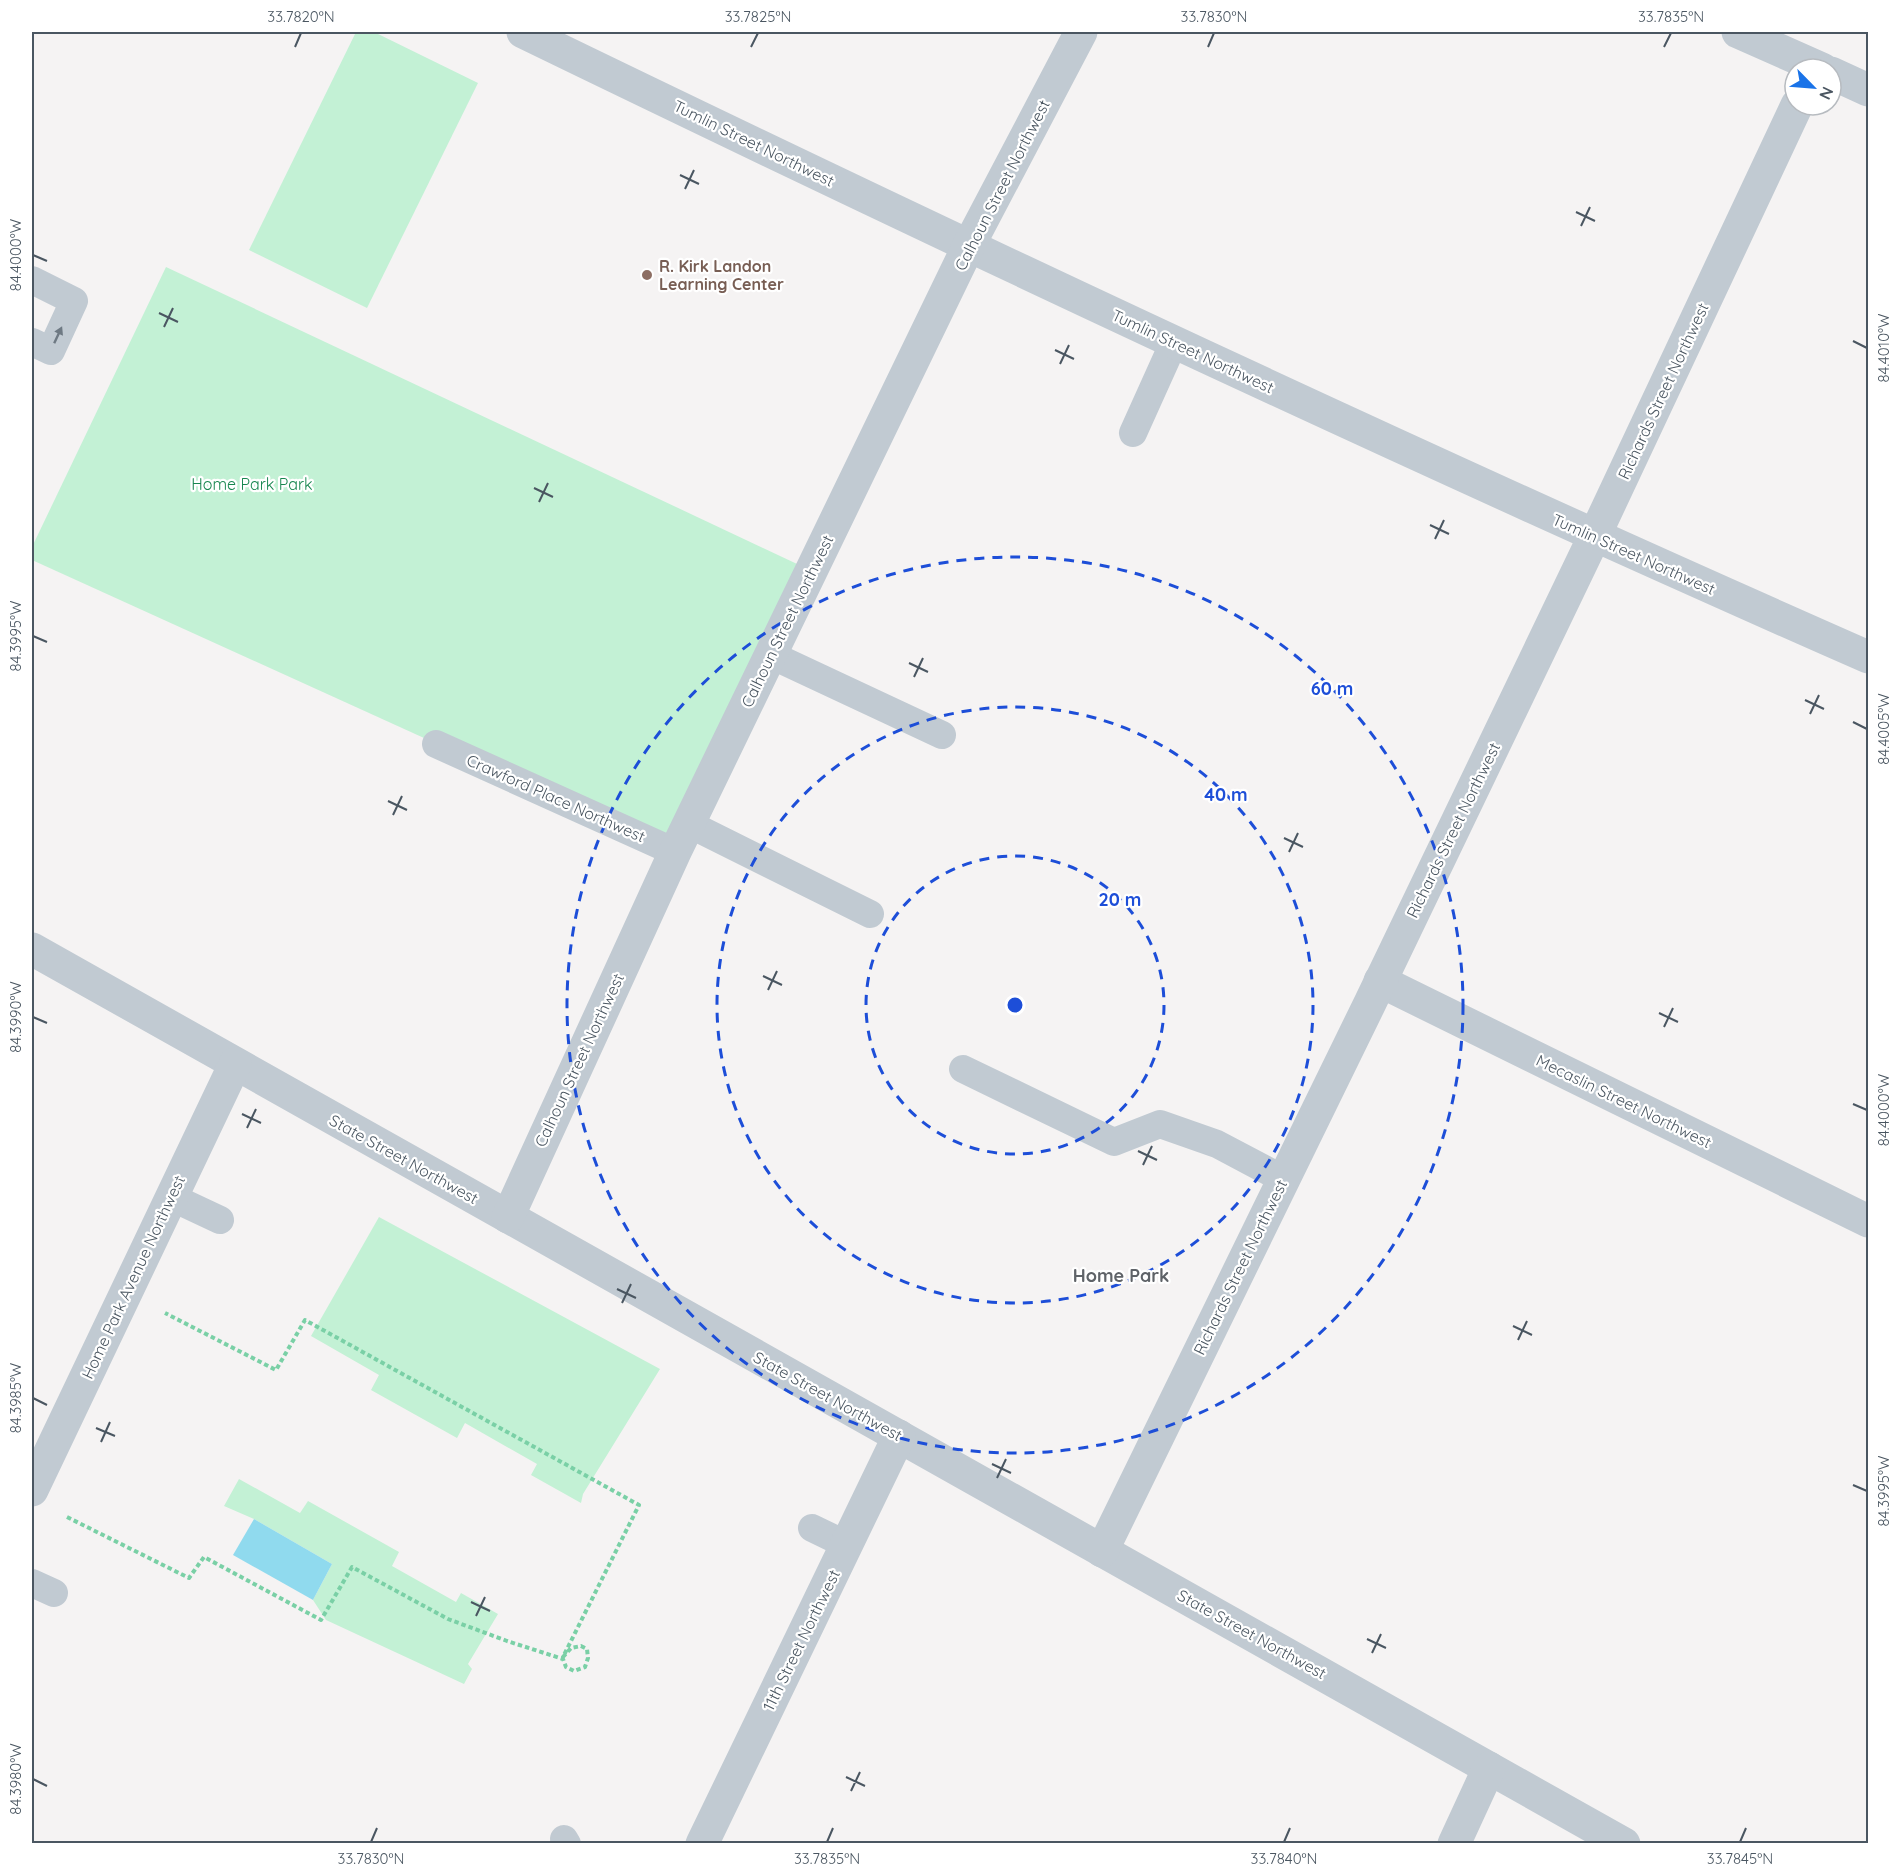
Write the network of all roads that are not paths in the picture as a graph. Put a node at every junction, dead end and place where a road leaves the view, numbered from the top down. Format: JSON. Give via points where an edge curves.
{"nodes":[{"id":1,"x":1081,"y":32,"type":"edge"},
{"id":2,"x":1738,"y":32,"type":"edge"},
{"id":3,"x":544,"y":36,"type":"edge"},
{"id":4,"x":1783,"y":57,"type":"edge"},
{"id":5,"x":1843,"y":78,"type":"edge"},
{"id":6,"x":1869,"y":90,"type":"edge"},
{"id":7,"x":1791,"y":117,"type":"edge"},
{"id":8,"x":968,"y":247,"type":"junction"},
{"id":9,"x":32,"y":280,"type":"edge"},
{"id":10,"x":32,"y":342,"type":"edge"},
{"id":11,"x":1174,"y":342,"type":"junction"},
{"id":12,"x":1133,"y":433,"type":"dead end"},
{"id":13,"x":1594,"y":537,"type":"junction"},
{"id":14,"x":771,"y":655,"type":"junction"},
{"id":15,"x":1869,"y":657,"type":"edge"},
{"id":16,"x":942,"y":735,"type":"dead end"},
{"id":17,"x":436,"y":744,"type":"dead end"},
{"id":18,"x":682,"y":838,"type":"junction"},
{"id":19,"x":870,"y":914,"type":"dead end"},
{"id":20,"x":32,"y":949,"type":"edge"},
{"id":21,"x":1380,"y":981,"type":"junction"},
{"id":22,"x":235,"y":1064,"type":"junction"},
{"id":23,"x":963,"y":1069,"type":"dead end"},
{"id":24,"x":1283,"y":1179,"type":"junction"},
{"id":25,"x":171,"y":1197,"type":"junction"},
{"id":26,"x":508,"y":1217,"type":"junction"},
{"id":27,"x":220,"y":1220,"type":"dead end"},
{"id":28,"x":1869,"y":1221,"type":"edge"},
{"id":29,"x":899,"y":1436,"type":"junction"},
{"id":30,"x":32,"y":1490,"type":"edge"},
{"id":31,"x":812,"y":1528,"type":"dead end"},
{"id":32,"x":847,"y":1545,"type":"junction"},
{"id":33,"x":1102,"y":1551,"type":"junction"},
{"id":34,"x":1489,"y":1768,"type":"junction"},
{"id":35,"x":702,"y":1844,"type":"edge"},
{"id":36,"x":1454,"y":1844,"type":"edge"},
{"id":37,"x":1624,"y":1844,"type":"edge"}],
"edges":[{"from":1,"to":8,"type":"street","name":"Calhoun Street Northwest"},
{"from":2,"to":4,"type":"street"},
{"from":3,"to":8,"type":"street","name":"Tumlin Street Northwest"},
{"from":5,"to":6,"type":"street"},
{"from":7,"to":13,"type":"street","name":"Richards Street Northwest"},
{"from":8,"to":11,"type":"street","name":"Tumlin Street Northwest"},
{"from":8,"to":14,"type":"street","name":"Calhoun Street Northwest"},
{"from":10,"to":9,"type":"lane","one_way":true,"via":[[51,351],[74,301]]},
{"from":11,"to":12,"type":"lane"},
{"from":11,"to":13,"type":"street","name":"Tumlin Street Northwest"},
{"from":13,"to":15,"type":"street","name":"Tumlin Street Northwest"},
{"from":13,"to":21,"type":"street","name":"Richards Street Northwest"},
{"from":14,"to":16,"type":"lane"},
{"from":14,"to":18,"type":"street","name":"Calhoun Street Northwest"},
{"from":17,"to":18,"type":"lane","name":"Crawford Place Northwest"},
{"from":18,"to":19,"type":"lane","name":"Crawford Place Northwest"},
{"from":18,"to":26,"type":"street","name":"Calhoun Street Northwest"},
{"from":20,"to":22,"type":"street","name":"State Street Northwest"},
{"from":21,"to":24,"type":"street","name":"Richards Street Northwest"},
{"from":21,"to":28,"type":"street","name":"Mecaslin Street Northwest"},
{"from":22,"to":25,"type":"street","name":"Home Park Avenue Northwest"},
{"from":22,"to":26,"type":"street","name":"State Street Northwest"},
{"from":23,"to":24,"type":"lane","via":[[1114,1142],[1160,1124],[1217,1144]]},
{"from":24,"to":33,"type":"street","name":"Richards Street Northwest"},
{"from":25,"to":27,"type":"lane"},
{"from":25,"to":30,"type":"street","name":"Home Park Avenue Northwest"},
{"from":26,"to":29,"type":"street","name":"State Street Northwest"},
{"from":29,"to":32,"type":"street","name":"11th Street Northwest"},
{"from":29,"to":33,"type":"street","name":"State Street Northwest"},
{"from":31,"to":32,"type":"lane"},
{"from":32,"to":35,"type":"street","name":"11th Street Northwest"},
{"from":33,"to":34,"type":"street","name":"State Street Northwest"},
{"from":34,"to":36,"type":"street"},
{"from":34,"to":37,"type":"street","name":"State Street Northwest"}]}
